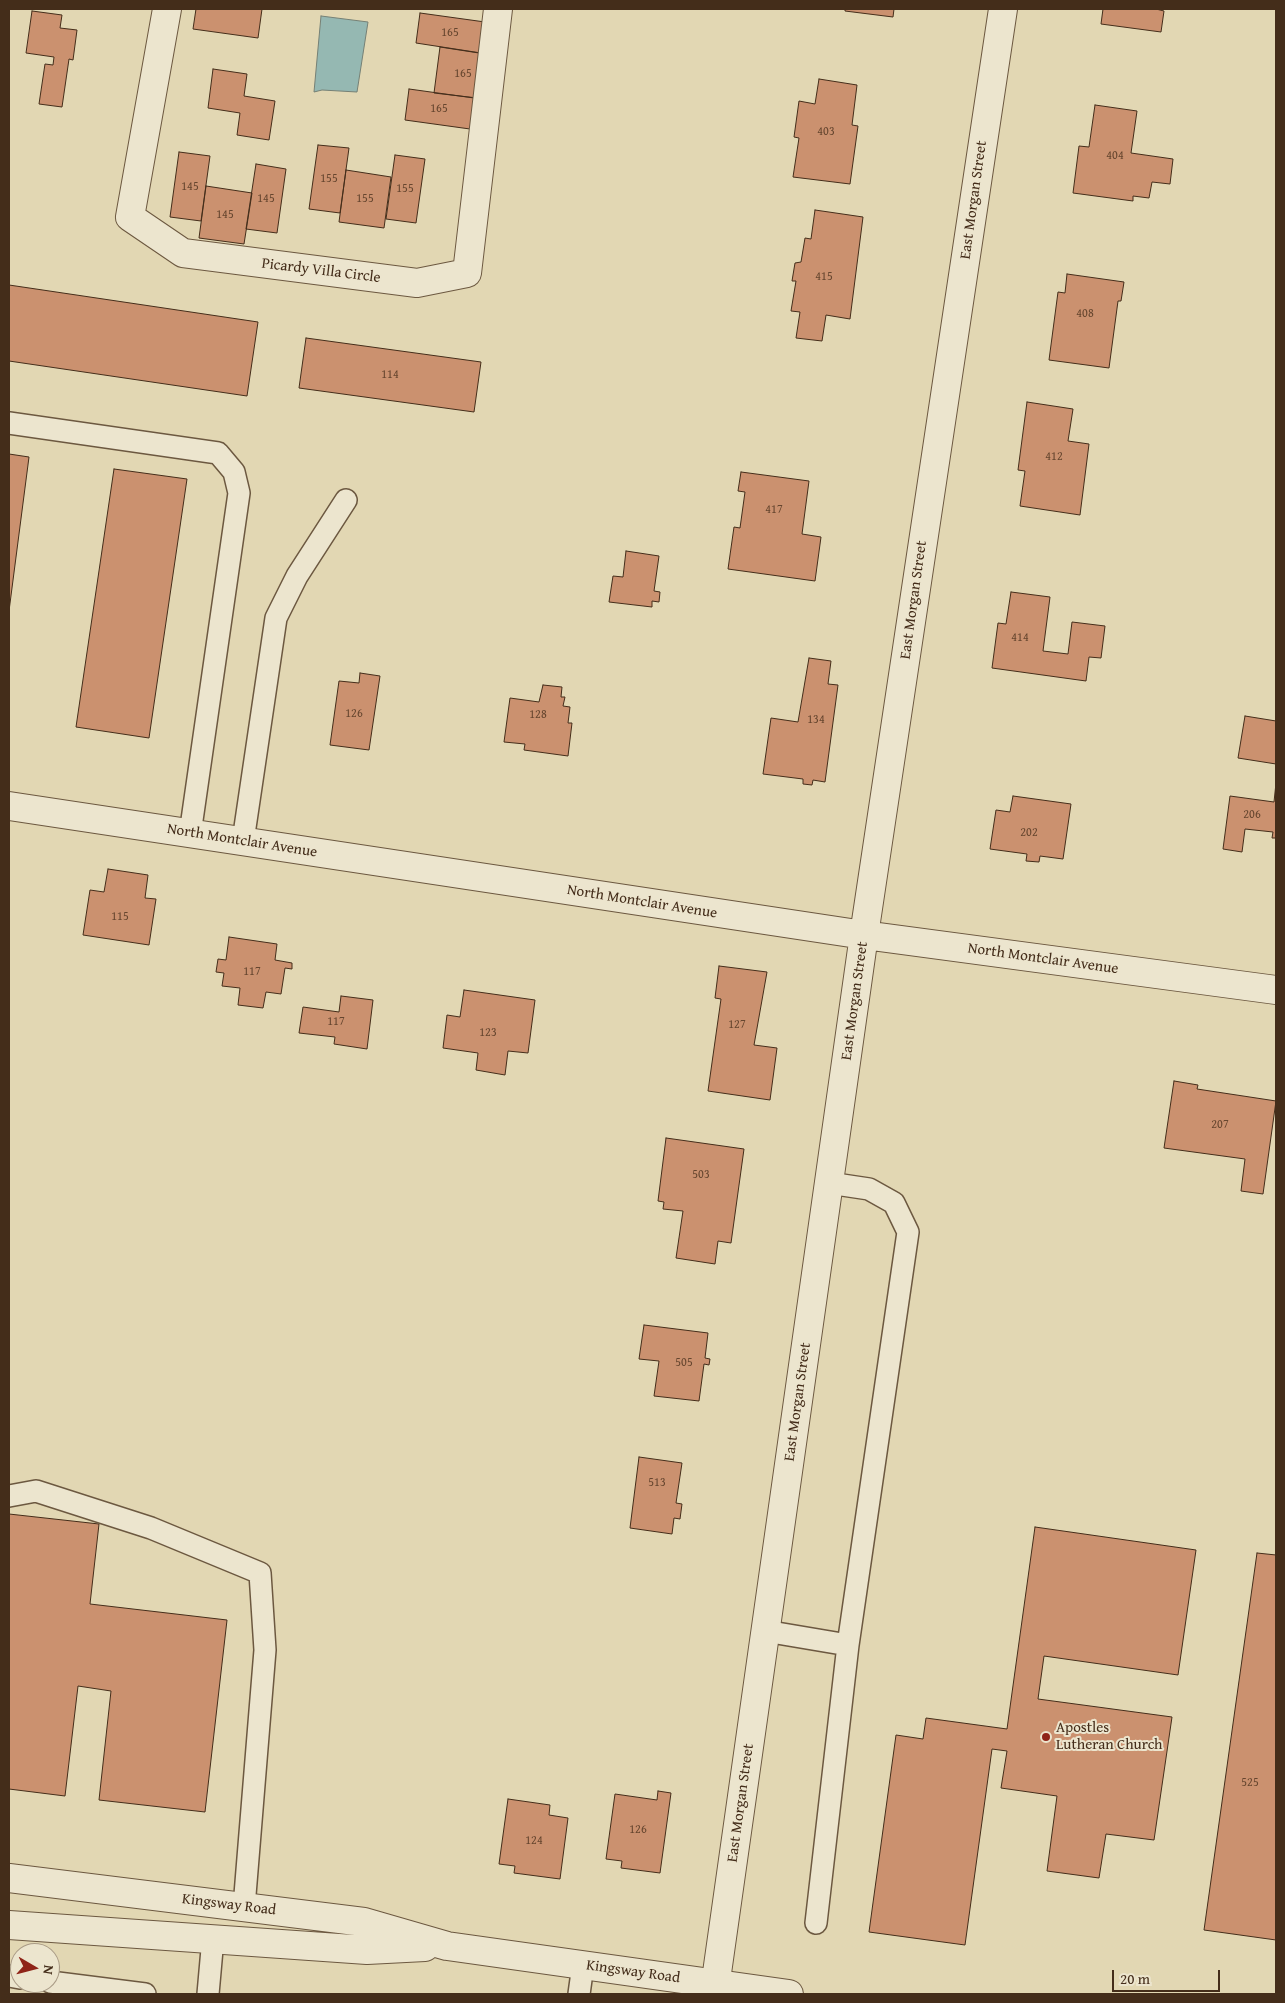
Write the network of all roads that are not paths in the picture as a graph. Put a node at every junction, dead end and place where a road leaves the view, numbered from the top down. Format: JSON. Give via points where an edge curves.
{"nodes":[{"id":1,"x":167,"y":9,"type":"edge"},
{"id":2,"x":498,"y":9,"type":"edge"},
{"id":3,"x":1002,"y":9,"type":"edge"},
{"id":4,"x":9,"y":423,"type":"edge"},
{"id":5,"x":346,"y":500,"type":"dead end"},
{"id":6,"x":9,"y":806,"type":"edge"},
{"id":7,"x":190,"y":834,"type":"junction"},
{"id":8,"x":243,"y":842,"type":"junction"},
{"id":9,"x":864,"y":935,"type":"junction"},
{"id":10,"x":1276,"y":990,"type":"edge"},
{"id":11,"x":829,"y":1183,"type":"junction"},
{"id":12,"x":9,"y":1496,"type":"edge"},
{"id":13,"x":765,"y":1631,"type":"junction"},
{"id":14,"x":848,"y":1645,"type":"junction"},
{"id":15,"x":9,"y":1878,"type":"edge"},
{"id":16,"x":244,"y":1907,"type":"junction"},
{"id":17,"x":816,"y":1922,"type":"dead end"},
{"id":18,"x":9,"y":1925,"type":"edge"},
{"id":19,"x":213,"y":1938,"type":"junction"},
{"id":20,"x":447,"y":1946,"type":"junction"},
{"id":21,"x":583,"y":1965,"type":"junction"},
{"id":22,"x":60,"y":1983,"type":"edge"},
{"id":23,"x":714,"y":1989,"type":"edge"},
{"id":24,"x":145,"y":1994,"type":"edge"},
{"id":25,"x":208,"y":1994,"type":"edge"},
{"id":26,"x":579,"y":1994,"type":"edge"},
{"id":27,"x":789,"y":1994,"type":"edge"}],
"edges":[{"from":1,"to":2,"type":"street","name":"Picardy Villa Circle","via":[[130,216],[183,253],[417,283],[467,273]]},
{"from":3,"to":9,"type":"street","name":"East Morgan Street"},
{"from":4,"to":7,"type":"lane","via":[[218,453],[234,472],[239,492]]},
{"from":5,"to":8,"type":"lane","via":[[297,576],[276,618]]},
{"from":6,"to":7,"type":"street","name":"North Montclair Avenue"},
{"from":7,"to":8,"type":"street","name":"North Montclair Avenue"},
{"from":8,"to":9,"type":"street","name":"North Montclair Avenue"},
{"from":9,"to":10,"type":"street","name":"North Montclair Avenue"},
{"from":9,"to":11,"type":"street","name":"East Morgan Street"},
{"from":11,"to":13,"type":"street","name":"East Morgan Street"},
{"from":11,"to":14,"type":"lane","via":[[869,1188],[894,1203],[908,1232]]},
{"from":12,"to":16,"type":"lane","via":[[36,1491],[151,1528],[260,1573],[265,1650]]},
{"from":13,"to":14,"type":"lane"},
{"from":13,"to":23,"type":"street","name":"East Morgan Street"},
{"from":14,"to":17,"type":"lane"},
{"from":15,"to":16,"type":"street","name":"Kingsway Road"},
{"from":16,"to":20,"type":"street","name":"Kingsway Road","via":[[364,1922]]},
{"from":18,"to":19,"type":"street","name":"Kingsway Road"},
{"from":19,"to":20,"type":"street","name":"Kingsway Road","via":[[367,1950]]},
{"from":19,"to":25,"type":"lane"},
{"from":20,"to":21,"type":"street","name":"Kingsway Road"},
{"from":21,"to":23,"type":"street","name":"Kingsway Road"},
{"from":21,"to":26,"type":"lane"},
{"from":22,"to":24,"type":"lane"},
{"from":23,"to":27,"type":"street","name":"Kingsway Road"}]}
